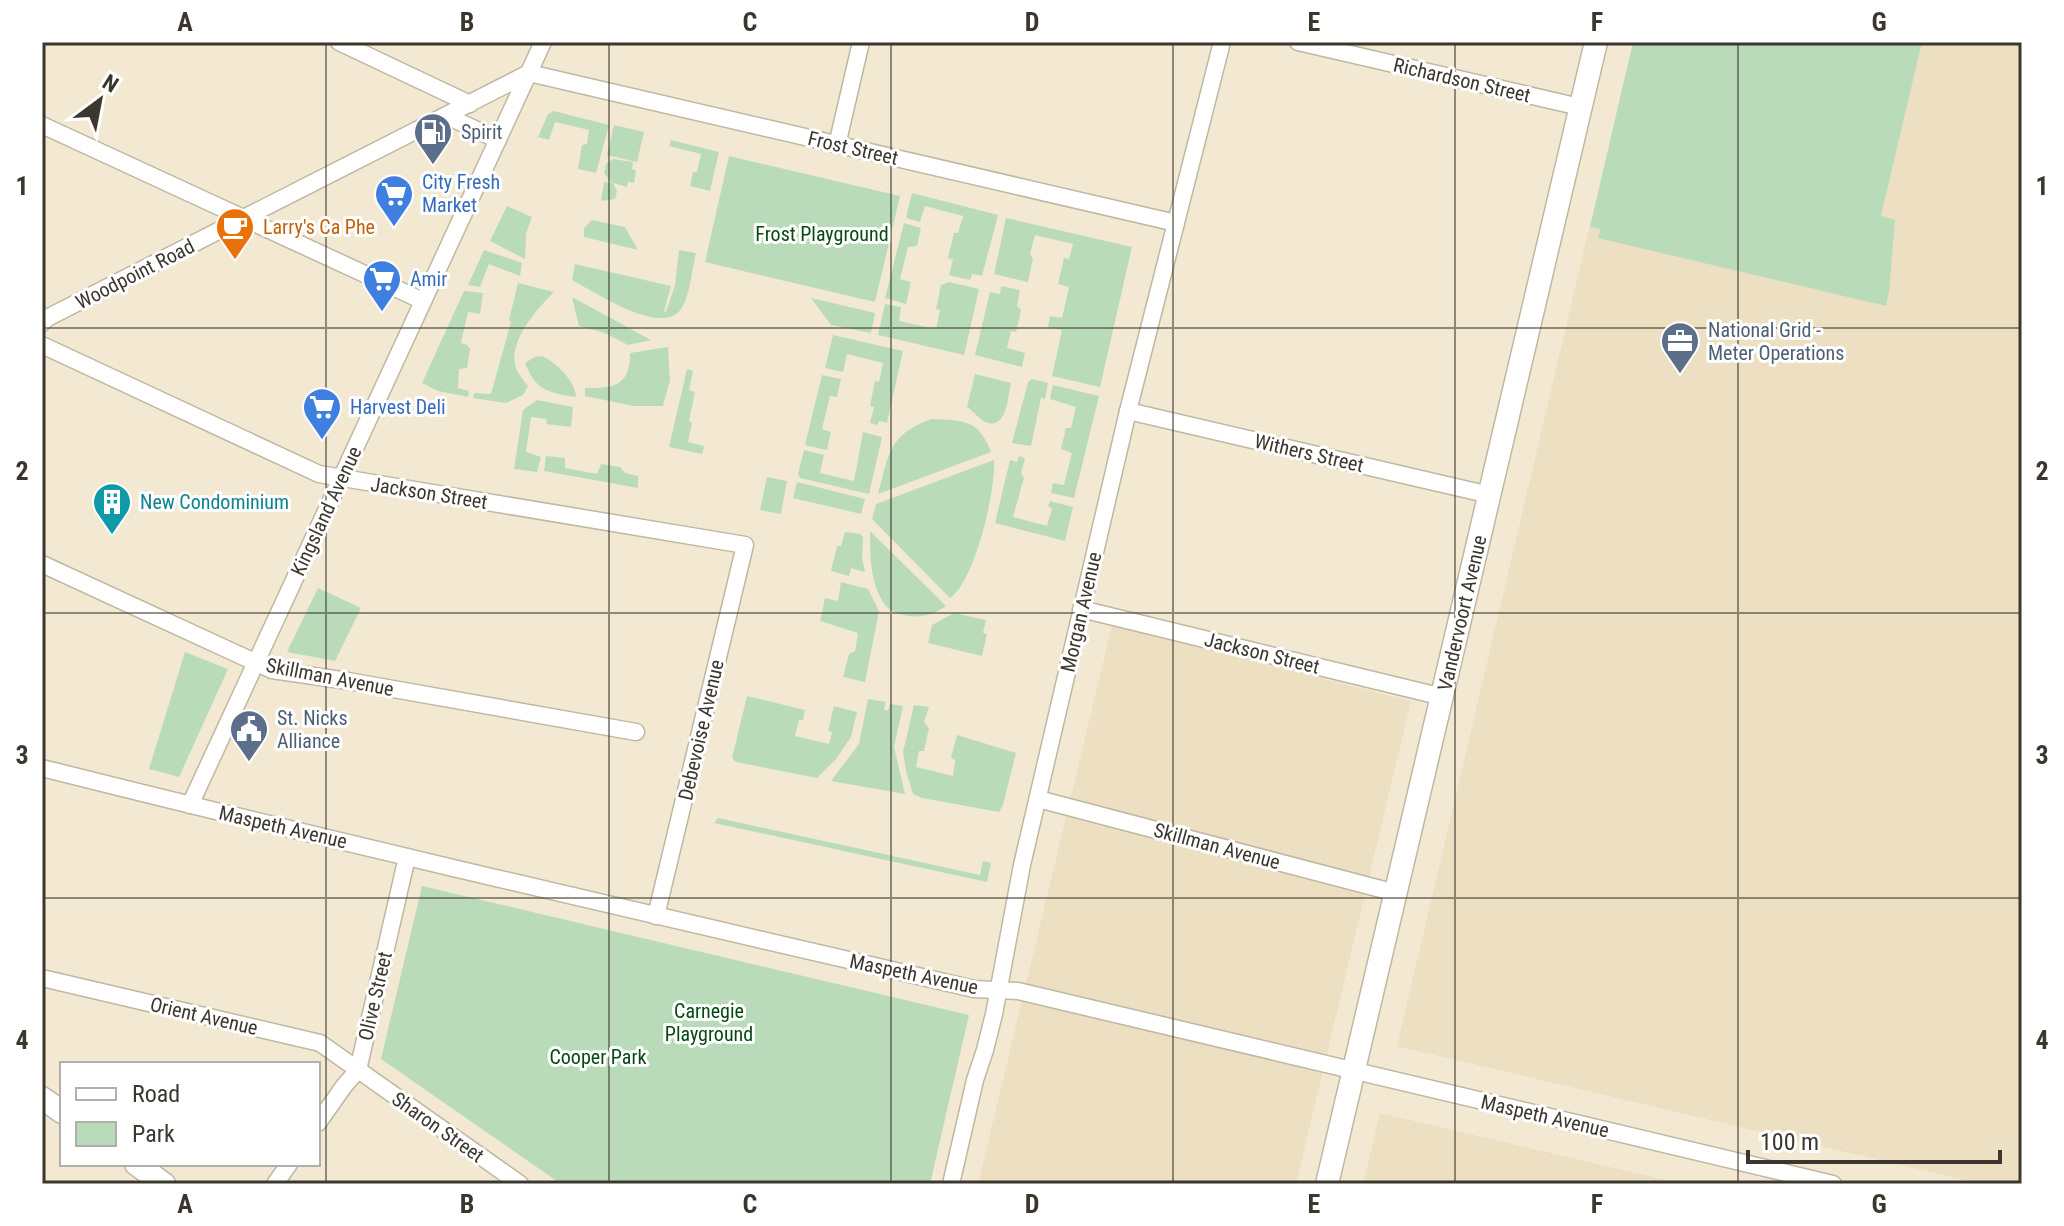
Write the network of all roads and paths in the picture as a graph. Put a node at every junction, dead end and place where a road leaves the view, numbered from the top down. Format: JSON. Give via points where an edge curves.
{"nodes":[{"id":1,"x":339,"y":42,"type":"edge"},
{"id":2,"x":543,"y":42,"type":"edge"},
{"id":3,"x":861,"y":42,"type":"edge"},
{"id":4,"x":1222,"y":42,"type":"edge"},
{"id":5,"x":1298,"y":42,"type":"edge"},
{"id":6,"x":1596,"y":42,"type":"edge"},
{"id":7,"x":529,"y":73,"type":"junction"},
{"id":8,"x":470,"y":104,"type":"junction"},
{"id":9,"x":1580,"y":107,"type":"junction"},
{"id":10,"x":447,"y":116,"type":"junction"},
{"id":11,"x":42,"y":125,"type":"edge"},
{"id":12,"x":498,"y":140,"type":"junction"},
{"id":13,"x":837,"y":145,"type":"junction"},
{"id":14,"x":244,"y":219,"type":"junction"},
{"id":15,"x":1176,"y":223,"type":"junction"},
{"id":16,"x":423,"y":301,"type":"junction"},
{"id":17,"x":42,"y":323,"type":"edge"},
{"id":18,"x":42,"y":345,"type":"edge"},
{"id":19,"x":1128,"y":411,"type":"junction"},
{"id":20,"x":341,"y":478,"type":"junction"},
{"id":21,"x":1490,"y":495,"type":"junction"},
{"id":22,"x":745,"y":545,"type":"joint"},
{"id":23,"x":42,"y":564,"type":"edge"},
{"id":24,"x":1081,"y":609,"type":"junction"},
{"id":25,"x":256,"y":663,"type":"junction"},
{"id":26,"x":1443,"y":697,"type":"junction"},
{"id":27,"x":636,"y":732,"type":"dead end"},
{"id":28,"x":42,"y":768,"type":"edge"},
{"id":29,"x":1038,"y":799,"type":"junction"},
{"id":30,"x":190,"y":805,"type":"junction"},
{"id":31,"x":407,"y":857,"type":"junction"},
{"id":32,"x":1396,"y":893,"type":"junction"},
{"id":33,"x":656,"y":916,"type":"junction"},
{"id":34,"x":42,"y":978,"type":"edge"},
{"id":35,"x":998,"y":990,"type":"junction"},
{"id":36,"x":358,"y":1070,"type":"junction"},
{"id":37,"x":1354,"y":1071,"type":"junction"},
{"id":38,"x":42,"y":1098,"type":"edge"},
{"id":39,"x":60,"y":1111,"type":"edge"},
{"id":40,"x":320,"y":1120,"type":"edge"},
{"id":41,"x":139,"y":1166,"type":"edge"},
{"id":42,"x":288,"y":1166,"type":"edge"},
{"id":43,"x":164,"y":1184,"type":"edge"},
{"id":44,"x":275,"y":1184,"type":"edge"},
{"id":45,"x":520,"y":1184,"type":"edge"},
{"id":46,"x":951,"y":1184,"type":"edge"},
{"id":47,"x":1327,"y":1184,"type":"edge"},
{"id":48,"x":1833,"y":1184,"type":"edge"}],
"edges":[{"from":1,"to":8,"type":"street"},
{"from":2,"to":7,"type":"street","name":"Kingsland Avenue"},
{"from":3,"to":13,"type":"street"},
{"from":4,"to":15,"type":"street","name":"Morgan Avenue"},
{"from":5,"to":9,"type":"street","name":"Richardson Street"},
{"from":6,"to":9,"type":"main road","name":"Vandervoort Avenue"},
{"from":7,"to":8,"type":"street","name":"Woodpoint Road"},
{"from":7,"to":12,"type":"street","name":"Kingsland Avenue"},
{"from":7,"to":13,"type":"street","name":"Frost Street"},
{"from":8,"to":10,"type":"street","name":"Woodpoint Road"},
{"from":9,"to":21,"type":"main road","name":"Vandervoort Avenue"},
{"from":10,"to":12,"type":"street"},
{"from":10,"to":14,"type":"street","name":"Woodpoint Road"},
{"from":11,"to":14,"type":"street"},
{"from":12,"to":16,"type":"street","name":"Kingsland Avenue"},
{"from":13,"to":15,"type":"street","name":"Frost Street"},
{"from":14,"to":16,"type":"street"},
{"from":14,"to":17,"type":"street","name":"Woodpoint Road"},
{"from":15,"to":19,"type":"street","name":"Morgan Avenue"},
{"from":16,"to":20,"type":"street","name":"Kingsland Avenue"},
{"from":18,"to":20,"type":"street","name":"Jackson Street","via":[[319,474]]},
{"from":19,"to":21,"type":"street","name":"Withers Street"},
{"from":19,"to":24,"type":"street","name":"Morgan Avenue"},
{"from":20,"to":22,"type":"street","name":"Jackson Street"},
{"from":20,"to":25,"type":"street","name":"Kingsland Avenue"},
{"from":21,"to":26,"type":"main road","name":"Vandervoort Avenue"},
{"from":22,"to":33,"type":"street","name":"Debevoise Avenue"},
{"from":23,"to":25,"type":"street","name":"Skillman Avenue"},
{"from":24,"to":26,"type":"street","name":"Jackson Street"},
{"from":24,"to":29,"type":"street","name":"Morgan Avenue"},
{"from":25,"to":27,"type":"street","name":"Skillman Avenue","via":[[272,670]]},
{"from":25,"to":30,"type":"street","name":"Kingsland Avenue"},
{"from":26,"to":32,"type":"main road","name":"Vandervoort Avenue"},
{"from":28,"to":30,"type":"street","name":"Maspeth Avenue"},
{"from":29,"to":32,"type":"street","name":"Skillman Avenue"},
{"from":29,"to":35,"type":"street","name":"Morgan Avenue"},
{"from":30,"to":31,"type":"street","name":"Maspeth Avenue"},
{"from":31,"to":33,"type":"street","name":"Maspeth Avenue"},
{"from":31,"to":36,"type":"street","name":"Olive Street"},
{"from":32,"to":37,"type":"main road","name":"Vandervoort Avenue"},
{"from":33,"to":35,"type":"street","name":"Maspeth Avenue","via":[[974,989]]},
{"from":34,"to":36,"type":"street","name":"Orient Avenue","via":[[320,1043]]},
{"from":35,"to":37,"type":"street","name":"Maspeth Avenue"},
{"from":35,"to":46,"type":"street","name":"Morgan Avenue"},
{"from":36,"to":40,"type":"street","name":"Olive Street"},
{"from":36,"to":45,"type":"street","name":"Sharon Street"},
{"from":37,"to":47,"type":"main road","name":"Vandervoort Avenue"},
{"from":37,"to":48,"type":"street","name":"Maspeth Avenue"},
{"from":38,"to":39,"type":"main road"},
{"from":41,"to":43,"type":"main road"},
{"from":42,"to":44,"type":"street"}]}
